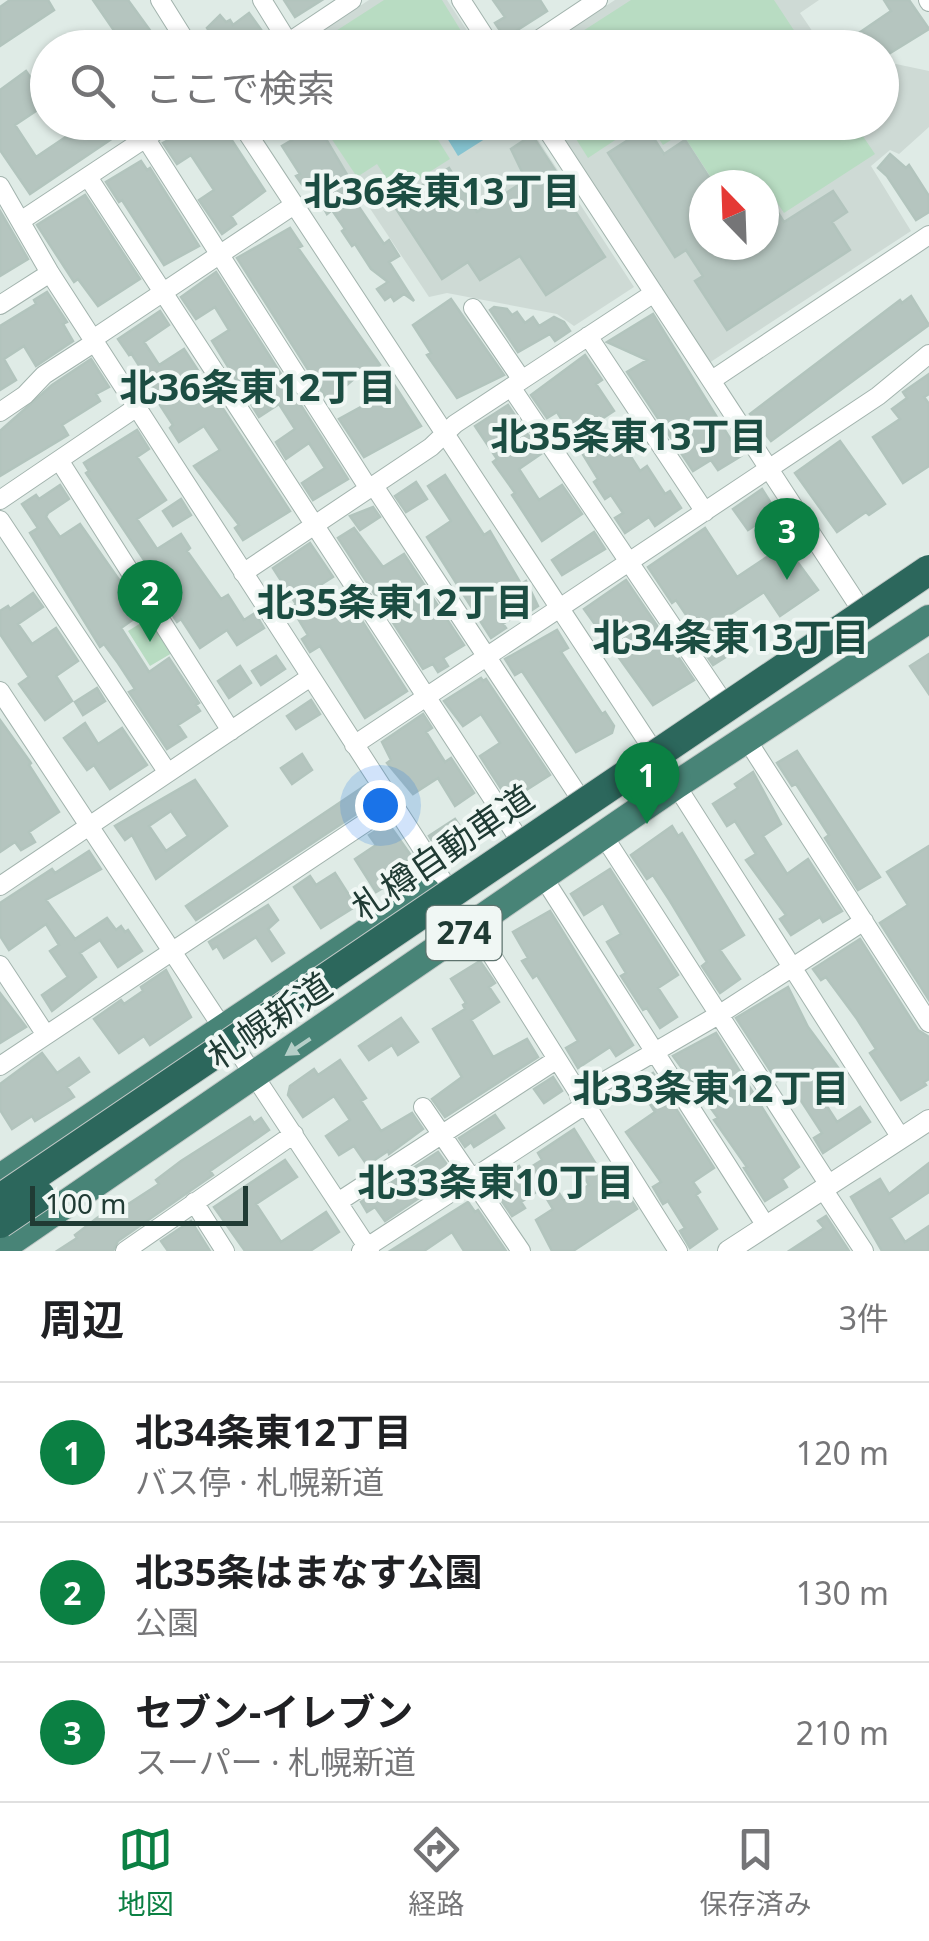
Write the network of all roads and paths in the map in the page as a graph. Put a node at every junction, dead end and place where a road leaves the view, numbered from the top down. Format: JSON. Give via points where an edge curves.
{"nodes":[{"id":1,"x":160,"y":0,"type":"edge"},
{"id":2,"x":262,"y":0,"type":"edge"},
{"id":3,"x":352,"y":0,"type":"edge"},
{"id":4,"x":461,"y":0,"type":"edge"},
{"id":5,"x":598,"y":0,"type":"edge"},
{"id":6,"x":179,"y":30,"type":"edge"},
{"id":7,"x":277,"y":30,"type":"edge"},
{"id":8,"x":306,"y":30,"type":"edge"},
{"id":9,"x":480,"y":30,"type":"edge"},
{"id":10,"x":553,"y":30,"type":"edge"},
{"id":11,"x":144,"y":140,"type":"edge"},
{"id":12,"x":147,"y":140,"type":"edge"},
{"id":13,"x":252,"y":140,"type":"edge"},
{"id":14,"x":554,"y":140,"type":"edge"},
{"id":15,"x":88,"y":177,"type":"junction"},
{"id":16,"x":1,"y":191,"type":"edge"},
{"id":17,"x":294,"y":205,"type":"junction"},
{"id":18,"x":22,"y":220,"type":"junction"},
{"id":19,"x":929,"y":235,"type":"edge"},
{"id":20,"x":218,"y":255,"type":"junction"},
{"id":21,"x":50,"y":273,"type":"junction"},
{"id":22,"x":163,"y":292,"type":"junction"},
{"id":23,"x":654,"y":293,"type":"junction"},
{"id":24,"x":0,"y":305,"type":"edge"},
{"id":25,"x":473,"y":308,"type":"dead end"},
{"id":26,"x":588,"y":336,"type":"junction"},
{"id":27,"x":94,"y":340,"type":"junction"},
{"id":28,"x":929,"y":354,"type":"edge"},
{"id":29,"x":712,"y":380,"type":"junction"},
{"id":30,"x":517,"y":383,"type":"junction"},
{"id":31,"x":137,"y":407,"type":"junction"},
{"id":32,"x":0,"y":412,"type":"edge"},
{"id":33,"x":445,"y":434,"type":"junction"},
{"id":34,"x":59,"y":460,"type":"junction"},
{"id":35,"x":770,"y":468,"type":"junction"},
{"id":36,"x":371,"y":488,"type":"junction"},
{"id":37,"x":0,"y":500,"type":"edge"},
{"id":38,"x":704,"y":512,"type":"junction"},
{"id":39,"x":0,"y":520,"type":"edge"},
{"id":40,"x":315,"y":525,"type":"junction"},
{"id":41,"x":929,"y":557,"type":"edge"},
{"id":42,"x":628,"y":563,"type":"junction"},
{"id":43,"x":929,"y":570,"type":"edge"},
{"id":44,"x":242,"y":573,"type":"junction"},
{"id":45,"x":929,"y":595,"type":"edge"},
{"id":46,"x":858,"y":605,"type":"junction"},
{"id":47,"x":560,"y":608,"type":"junction"},
{"id":48,"x":929,"y":619,"type":"edge"},
{"id":49,"x":487,"y":657,"type":"junction"},
{"id":50,"x":309,"y":678,"type":"junction"},
{"id":51,"x":0,"y":691,"type":"edge"},
{"id":52,"x":426,"y":697,"type":"junction"},
{"id":53,"x":720,"y":697,"type":"junction"},
{"id":54,"x":231,"y":730,"type":"junction"},
{"id":55,"x":747,"y":740,"type":"junction"},
{"id":56,"x":648,"y":744,"type":"junction"},
{"id":57,"x":354,"y":745,"type":"junction"},
{"id":58,"x":168,"y":773,"type":"junction"},
{"id":59,"x":676,"y":785,"type":"junction"},
{"id":60,"x":576,"y":792,"type":"junction"},
{"id":61,"x":392,"y":805,"type":"junction"},
{"id":62,"x":90,"y":826,"type":"junction"},
{"id":63,"x":515,"y":833,"type":"junction"},
{"id":64,"x":603,"y":835,"type":"junction"},
{"id":65,"x":542,"y":877,"type":"junction"},
{"id":66,"x":443,"y":881,"type":"junction"},
{"id":67,"x":2,"y":882,"type":"edge"},
{"id":68,"x":864,"y":921,"type":"junction"},
{"id":69,"x":474,"y":927,"type":"junction"},
{"id":70,"x":172,"y":951,"type":"junction"},
{"id":71,"x":0,"y":965,"type":"edge"},
{"id":72,"x":792,"y":968,"type":"junction"},
{"id":73,"x":720,"y":1014,"type":"junction"},
{"id":74,"x":929,"y":1023,"type":"edge"},
{"id":75,"x":224,"y":1028,"type":"junction"},
{"id":76,"x":46,"y":1035,"type":"junction"},
{"id":77,"x":654,"y":1050,"type":"junction"},
{"id":78,"x":556,"y":1060,"type":"junction"},
{"id":79,"x":0,"y":1066,"type":"edge"},
{"id":80,"x":254,"y":1077,"type":"junction"},
{"id":81,"x":582,"y":1100,"type":"junction"},
{"id":82,"x":423,"y":1107,"type":"dead end"},
{"id":83,"x":929,"y":1120,"type":"edge"},
{"id":84,"x":294,"y":1134,"type":"junction"},
{"id":85,"x":442,"y":1134,"type":"junction"},
{"id":86,"x":901,"y":1138,"type":"junction"},
{"id":87,"x":0,"y":1178,"type":"edge"},
{"id":88,"x":475,"y":1179,"type":"junction"},
{"id":89,"x":826,"y":1187,"type":"junction"},
{"id":90,"x":0,"y":1199,"type":"edge"},
{"id":91,"x":194,"y":1202,"type":"junction"},
{"id":92,"x":338,"y":1202,"type":"junction"},
{"id":93,"x":766,"y":1226,"type":"junction"},
{"id":94,"x":1,"y":1243,"type":"edge"},
{"id":95,"x":366,"y":1250,"type":"edge"},
{"id":96,"x":125,"y":1251,"type":"edge"},
{"id":97,"x":225,"y":1251,"type":"edge"},
{"id":98,"x":521,"y":1251,"type":"edge"},
{"id":99,"x":678,"y":1251,"type":"edge"},
{"id":100,"x":728,"y":1251,"type":"edge"},
{"id":101,"x":864,"y":1251,"type":"edge"}],
"edges":[{"from":1,"to":6,"type":"street"},
{"from":2,"to":7,"type":"street"},
{"from":3,"to":8,"type":"street"},
{"from":4,"to":9,"type":"street"},
{"from":5,"to":10,"type":"street"},
{"from":11,"to":15,"type":"street"},
{"from":12,"to":20,"type":"street"},
{"from":13,"to":17,"type":"street"},
{"from":14,"to":23,"type":"street"},
{"from":15,"to":18,"type":"street"},
{"from":15,"to":22,"type":"street"},
{"from":16,"to":18,"type":"street"},
{"from":17,"to":20,"type":"street"},
{"from":17,"to":33,"type":"street"},
{"from":18,"to":21,"type":"street"},
{"from":19,"to":29,"type":"street"},
{"from":20,"to":22,"type":"street"},
{"from":20,"to":36,"type":"street"},
{"from":21,"to":24,"type":"street"},
{"from":21,"to":27,"type":"street"},
{"from":22,"to":27,"type":"street"},
{"from":22,"to":40,"type":"street"},
{"from":23,"to":26,"type":"street"},
{"from":23,"to":29,"type":"street"},
{"from":25,"to":30,"type":"street"},
{"from":26,"to":30,"type":"street"},
{"from":26,"to":38,"type":"street"},
{"from":27,"to":31,"type":"street"},
{"from":27,"to":32,"type":"street"},
{"from":28,"to":35,"type":"street"},
{"from":29,"to":35,"type":"street"},
{"from":30,"to":33,"type":"street"},
{"from":30,"to":42,"type":"street"},
{"from":31,"to":34,"type":"street"},
{"from":31,"to":44,"type":"street"},
{"from":33,"to":36,"type":"street"},
{"from":33,"to":47,"type":"street"},
{"from":34,"to":37,"type":"street"},
{"from":34,"to":54,"type":"street"},
{"from":35,"to":38,"type":"street"},
{"from":35,"to":46,"type":"street"},
{"from":36,"to":40,"type":"street"},
{"from":36,"to":49,"type":"street"},
{"from":38,"to":42,"type":"street"},
{"from":39,"to":58,"type":"street"},
{"from":40,"to":44,"type":"street"},
{"from":40,"to":52,"type":"street"},
{"from":41,"to":46,"type":"highway","name":"札幌新道","number":"274"},
{"from":42,"to":47,"type":"street"},
{"from":42,"to":53,"type":"street"},
{"from":43,"to":90,"type":"highway","name":"札樽自動車道","bridge":true},
{"from":44,"to":50,"type":"street"},
{"from":45,"to":94,"type":"highway","name":"札樽自動車道","bridge":true},
{"from":46,"to":53,"type":"highway","name":"札幌新道","number":"274"},
{"from":47,"to":49,"type":"street"},
{"from":47,"to":56,"type":"street"},
{"from":48,"to":55,"type":"highway","name":"札幌新道","number":"274"},
{"from":49,"to":52,"type":"street"},
{"from":49,"to":60,"type":"street"},
{"from":50,"to":54,"type":"street"},
{"from":50,"to":57,"type":"street"},
{"from":51,"to":62,"type":"street"},
{"from":52,"to":57,"type":"street"},
{"from":52,"to":63,"type":"street"},
{"from":53,"to":56,"type":"highway","name":"札幌新道","number":"274"},
{"from":54,"to":58,"type":"street"},
{"from":55,"to":59,"type":"highway","name":"札幌新道","number":"274"},
{"from":55,"to":68,"type":"street"},
{"from":56,"to":59,"type":"street"},
{"from":56,"to":60,"type":"highway","name":"札幌新道","number":"274"},
{"from":57,"to":61,"type":"street"},
{"from":58,"to":62,"type":"street"},
{"from":59,"to":64,"type":"highway","name":"札幌新道","number":"274"},
{"from":59,"to":72,"type":"street"},
{"from":60,"to":63,"type":"highway","name":"札幌新道","number":"274"},
{"from":61,"to":66,"type":"street"},
{"from":61,"to":70,"type":"street"},
{"from":62,"to":67,"type":"street"},
{"from":62,"to":70,"type":"street"},
{"from":63,"to":66,"type":"highway","name":"札幌新道","number":"274"},
{"from":64,"to":65,"type":"highway","name":"札幌新道","number":"274"},
{"from":64,"to":73,"type":"street"},
{"from":65,"to":69,"type":"highway","name":"札幌新道","number":"274"},
{"from":65,"to":77,"type":"street"},
{"from":66,"to":75,"type":"highway","name":"札幌新道","number":"274"},
{"from":68,"to":72,"type":"street"},
{"from":68,"to":74,"type":"street"},
{"from":69,"to":78,"type":"street"},
{"from":69,"to":80,"type":"highway","name":"札幌新道","number":"274","one_way":true},
{"from":70,"to":75,"type":"street"},
{"from":70,"to":76,"type":"street"},
{"from":71,"to":76,"type":"street"},
{"from":72,"to":73,"type":"street"},
{"from":72,"to":86,"type":"street"},
{"from":73,"to":77,"type":"street"},
{"from":73,"to":89,"type":"street"},
{"from":75,"to":80,"type":"street"},
{"from":75,"to":87,"type":"highway","name":"札幌新道","number":"274"},
{"from":76,"to":79,"type":"street"},
{"from":77,"to":81,"type":"street"},
{"from":77,"to":93,"type":"street"},
{"from":78,"to":81,"type":"street"},
{"from":78,"to":85,"type":"street"},
{"from":80,"to":84,"type":"street"},
{"from":80,"to":94,"type":"highway","name":"札幌新道","number":"274"},
{"from":81,"to":88,"type":"street"},
{"from":81,"to":99,"type":"street"},
{"from":82,"to":85,"type":"street"},
{"from":83,"to":86,"type":"street"},
{"from":84,"to":91,"type":"street"},
{"from":84,"to":92,"type":"street"},
{"from":85,"to":88,"type":"street"},
{"from":85,"to":92,"type":"street"},
{"from":86,"to":89,"type":"street"},
{"from":88,"to":95,"type":"street"},
{"from":88,"to":98,"type":"street"},
{"from":89,"to":93,"type":"street"},
{"from":89,"to":101,"type":"street"},
{"from":91,"to":96,"type":"street"},
{"from":91,"to":97,"type":"street"},
{"from":92,"to":95,"type":"street"},
{"from":93,"to":100,"type":"street"}]}
